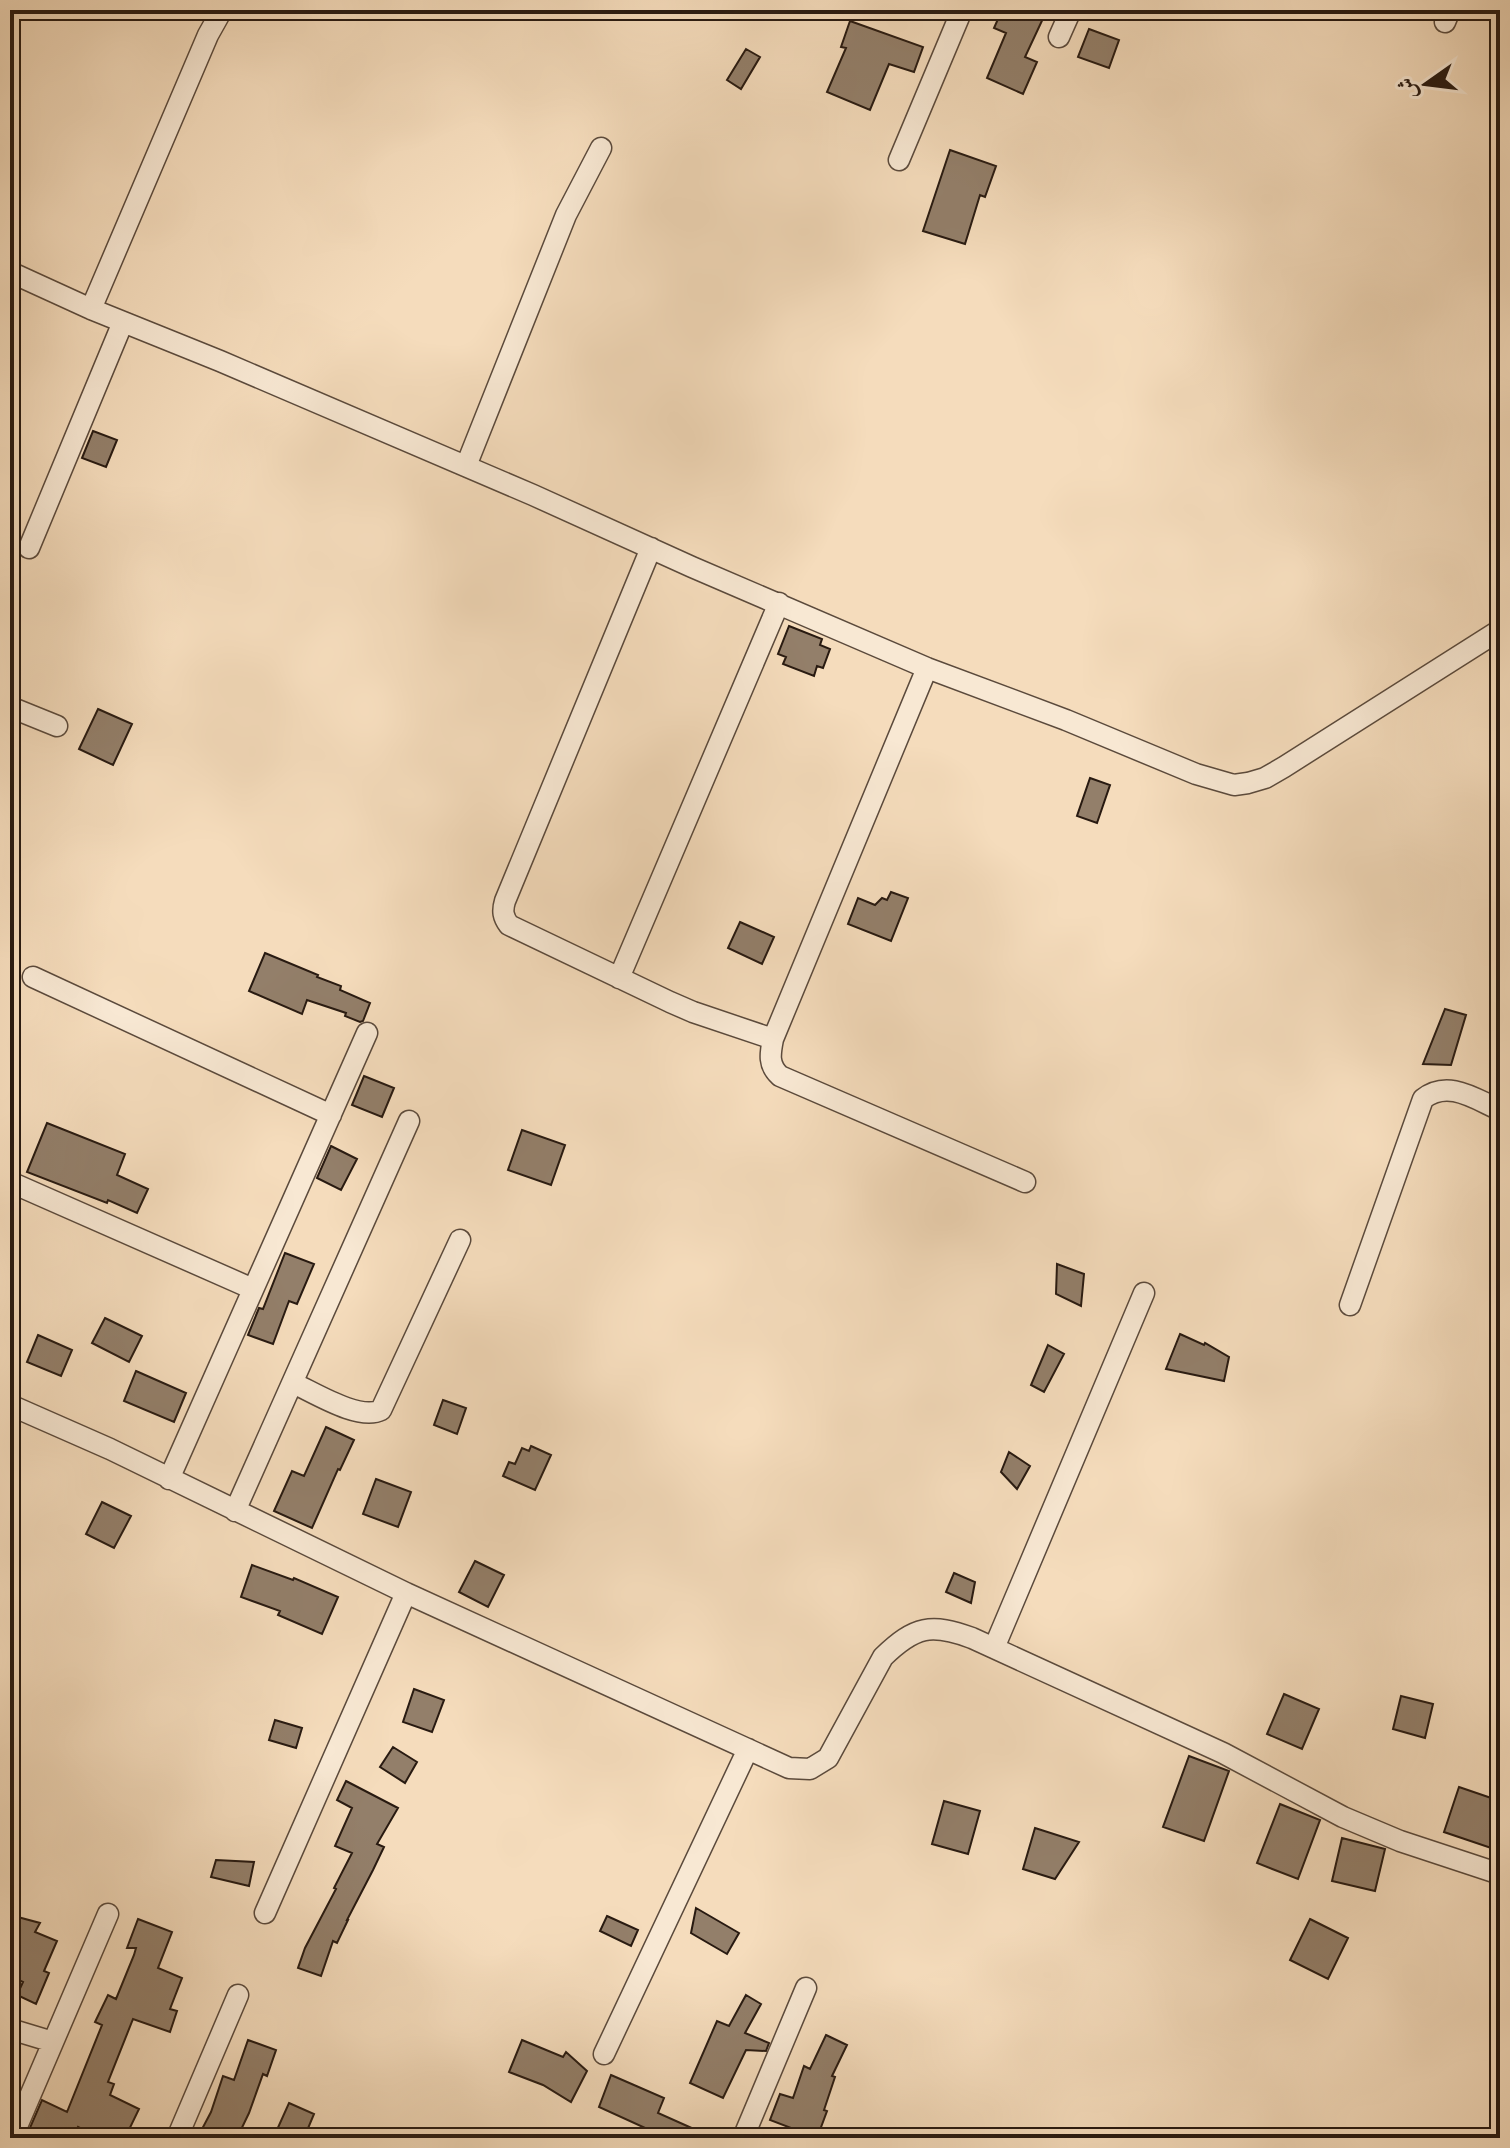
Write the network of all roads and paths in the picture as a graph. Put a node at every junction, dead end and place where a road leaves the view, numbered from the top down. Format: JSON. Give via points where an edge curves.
{"nodes":[{"id":1,"x":222,"y":10,"type":"edge"},
{"id":2,"x":962,"y":10,"type":"edge"},
{"id":3,"x":1071,"y":10,"type":"edge"},
{"id":4,"x":1059,"y":37,"type":"dead end"},
{"id":5,"x":601,"y":148,"type":"dead end"},
{"id":6,"x":899,"y":160,"type":"dead end"},
{"id":7,"x":10,"y":272,"type":"edge"},
{"id":8,"x":91,"y":309,"type":"junction"},
{"id":9,"x":123,"y":322,"type":"junction"},
{"id":10,"x":466,"y":466,"type":"junction"},
{"id":11,"x":29,"y":548,"type":"dead end"},
{"id":12,"x":651,"y":548,"type":"junction"},
{"id":13,"x":779,"y":603,"type":"junction"},
{"id":14,"x":1500,"y":630,"type":"edge"},
{"id":15,"x":927,"y":668,"type":"junction"},
{"id":16,"x":10,"y":707,"type":"edge"},
{"id":17,"x":57,"y":726,"type":"dead end"},
{"id":18,"x":33,"y":977,"type":"dead end"},
{"id":19,"x":619,"y":978,"type":"junction"},
{"id":20,"x":367,"y":1033,"type":"dead end"},
{"id":21,"x":773,"y":1039,"type":"junction"},
{"id":22,"x":1500,"y":1110,"type":"edge"},
{"id":23,"x":331,"y":1115,"type":"junction"},
{"id":24,"x":409,"y":1121,"type":"dead end"},
{"id":25,"x":10,"y":1182,"type":"edge"},
{"id":26,"x":1025,"y":1182,"type":"dead end"},
{"id":27,"x":460,"y":1240,"type":"dead end"},
{"id":28,"x":253,"y":1289,"type":"junction"},
{"id":29,"x":1144,"y":1293,"type":"dead end"},
{"id":30,"x":1350,"y":1305,"type":"dead end"},
{"id":31,"x":293,"y":1383,"type":"junction"},
{"id":32,"x":10,"y":1405,"type":"edge"},
{"id":33,"x":169,"y":1479,"type":"junction"},
{"id":34,"x":235,"y":1511,"type":"junction"},
{"id":35,"x":406,"y":1593,"type":"junction"},
{"id":36,"x":994,"y":1648,"type":"junction"},
{"id":37,"x":748,"y":1749,"type":"junction"},
{"id":38,"x":1500,"y":1874,"type":"edge"},
{"id":39,"x":265,"y":1913,"type":"dead end"},
{"id":40,"x":108,"y":1914,"type":"dead end"},
{"id":41,"x":806,"y":1988,"type":"dead end"},
{"id":42,"x":238,"y":1995,"type":"dead end"},
{"id":43,"x":10,"y":2029,"type":"edge"},
{"id":44,"x":53,"y":2042,"type":"junction"},
{"id":45,"x":604,"y":2054,"type":"dead end"},
{"id":46,"x":16,"y":2112,"type":"edge"},
{"id":47,"x":12,"y":2138,"type":"edge"},
{"id":48,"x":177,"y":2138,"type":"edge"},
{"id":49,"x":743,"y":2138,"type":"edge"}],
"edges":[{"from":1,"to":8,"type":"street"},
{"from":2,"to":6,"type":"street"},
{"from":3,"to":4,"type":"street"},
{"from":5,"to":10,"type":"street","via":[[566,215]]},
{"from":7,"to":8,"type":"street"},
{"from":8,"to":9,"type":"street"},
{"from":9,"to":10,"type":"street"},
{"from":9,"to":11,"type":"street"},
{"from":10,"to":12,"type":"street"},
{"from":12,"to":13,"type":"street"},
{"from":12,"to":19,"type":"street","via":[[502,908],[509,925]]},
{"from":13,"to":15,"type":"street"},
{"from":13,"to":19,"type":"street"},
{"from":14,"to":15,"type":"street","via":[[1284,767],[1234,785]]},
{"from":15,"to":21,"type":"street"},
{"from":16,"to":17,"type":"street"},
{"from":18,"to":23,"type":"street"},
{"from":19,"to":21,"type":"street","via":[[693,1012]]},
{"from":20,"to":23,"type":"street"},
{"from":21,"to":26,"type":"street","via":[[771,1065],[780,1076]]},
{"from":22,"to":30,"type":"street","via":[[1454,1090],[1434,1091],[1423,1099]]},
{"from":23,"to":28,"type":"street"},
{"from":24,"to":31,"type":"street"},
{"from":25,"to":28,"type":"street"},
{"from":27,"to":31,"type":"street","via":[[381,1410],[357,1412]]},
{"from":28,"to":33,"type":"street"},
{"from":29,"to":36,"type":"street"},
{"from":31,"to":34,"type":"street"},
{"from":32,"to":33,"type":"street"},
{"from":33,"to":34,"type":"street"},
{"from":34,"to":35,"type":"street"},
{"from":35,"to":37,"type":"street"},
{"from":35,"to":39,"type":"street"},
{"from":36,"to":37,"type":"street","via":[[955,1632],[923,1629],[883,1657],[821,1764],[789,1768]]},
{"from":36,"to":38,"type":"street","via":[[1223,1753],[1343,1817]]},
{"from":37,"to":45,"type":"street"},
{"from":40,"to":44,"type":"street"},
{"from":41,"to":49,"type":"street"},
{"from":42,"to":48,"type":"street"},
{"from":43,"to":44,"type":"street"},
{"from":44,"to":46,"type":"street"},
{"from":46,"to":47,"type":"street"}]}
